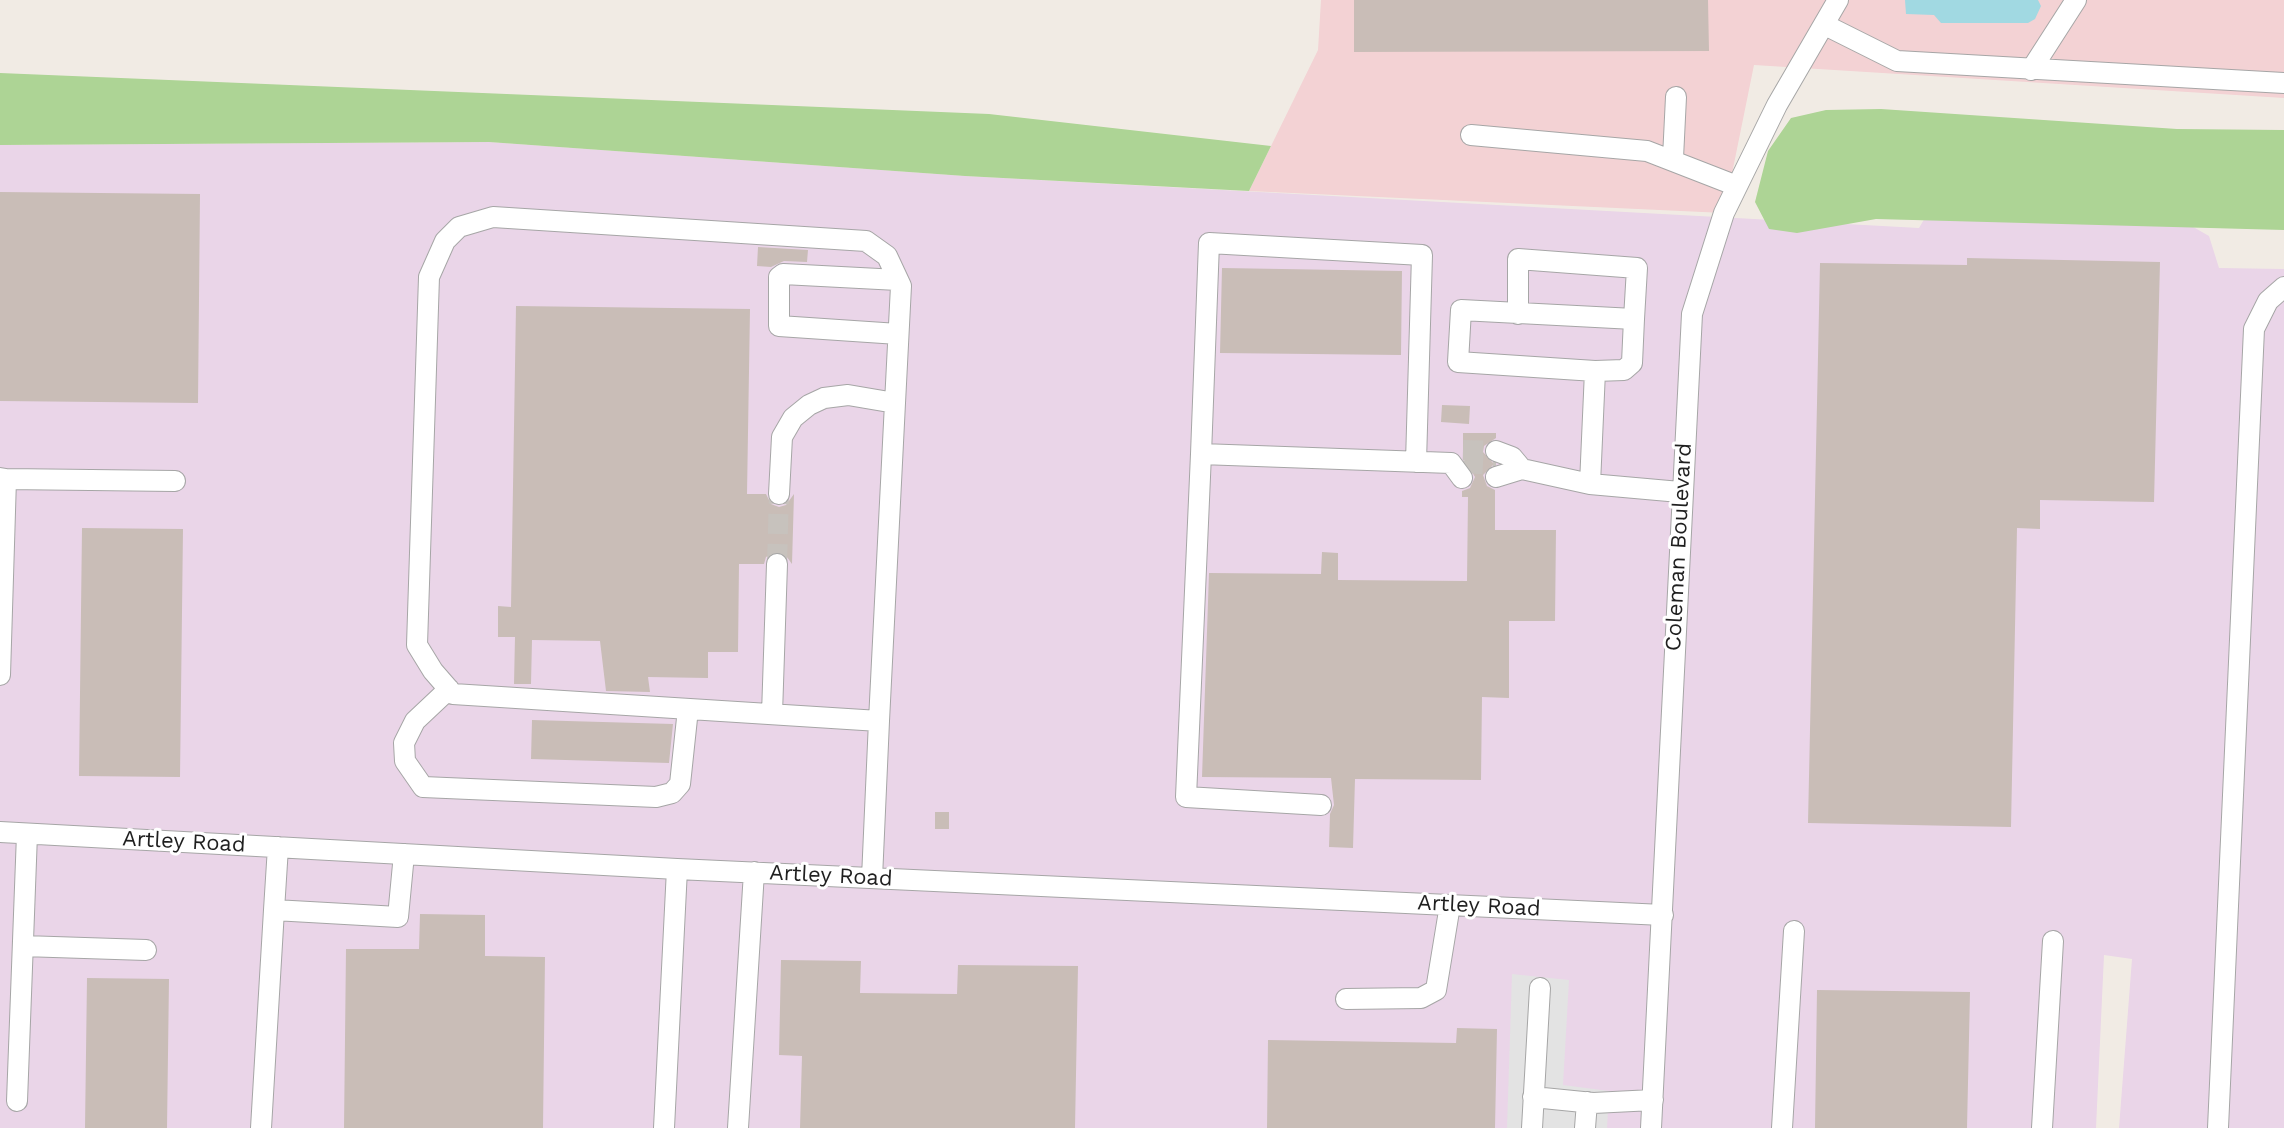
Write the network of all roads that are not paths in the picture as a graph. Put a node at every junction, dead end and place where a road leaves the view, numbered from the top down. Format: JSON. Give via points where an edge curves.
{"nodes":[{"id":1,"x":1838,"y":0,"type":"edge"},
{"id":2,"x":2076,"y":0,"type":"edge"},
{"id":3,"x":1825,"y":25,"type":"junction"},
{"id":4,"x":2031,"y":70,"type":"junction"},
{"id":5,"x":2284,"y":83,"type":"edge"},
{"id":6,"x":1676,"y":97,"type":"dead end"},
{"id":7,"x":1471,"y":135,"type":"dead end"},
{"id":8,"x":1673,"y":158,"type":"junction"},
{"id":9,"x":1737,"y":186,"type":"junction"},
{"id":10,"x":898,"y":280,"type":"junction"},
{"id":11,"x":2284,"y":287,"type":"edge"},
{"id":12,"x":1518,"y":314,"type":"junction"},
{"id":13,"x":1634,"y":319,"type":"junction"},
{"id":14,"x":898,"y":334,"type":"junction"},
{"id":15,"x":1595,"y":371,"type":"junction"},
{"id":16,"x":895,"y":403,"type":"junction"},
{"id":17,"x":1201,"y":454,"type":"junction"},
{"id":18,"x":1416,"y":462,"type":"junction"},
{"id":19,"x":1460,"y":464,"type":"tunnel mouth"},
{"id":20,"x":1496,"y":465,"type":"tunnel mouth"},
{"id":21,"x":3,"y":478,"type":"edge"},
{"id":22,"x":175,"y":481,"type":"dead end"},
{"id":23,"x":1590,"y":484,"type":"junction"},
{"id":24,"x":1680,"y":492,"type":"junction"},
{"id":25,"x":779,"y":494,"type":"tunnel mouth"},
{"id":26,"x":777,"y":564,"type":"tunnel mouth"},
{"id":27,"x":0,"y":675,"type":"edge"},
{"id":28,"x":449,"y":689,"type":"junction"},
{"id":29,"x":688,"y":709,"type":"junction"},
{"id":30,"x":772,"y":714,"type":"junction"},
{"id":31,"x":879,"y":721,"type":"junction"},
{"id":32,"x":1321,"y":805,"type":"dead end"},
{"id":33,"x":0,"y":832,"type":"edge"},
{"id":34,"x":27,"y":834,"type":"junction"},
{"id":35,"x":278,"y":847,"type":"junction"},
{"id":36,"x":404,"y":854,"type":"junction"},
{"id":37,"x":677,"y":869,"type":"junction"},
{"id":38,"x":754,"y":872,"type":"junction"},
{"id":39,"x":872,"y":878,"type":"junction"},
{"id":40,"x":1450,"y":905,"type":"junction"},
{"id":41,"x":274,"y":910,"type":"junction"},
{"id":42,"x":1663,"y":915,"type":"junction"},
{"id":43,"x":1794,"y":931,"type":"dead end"},
{"id":44,"x":2053,"y":941,"type":"dead end"},
{"id":45,"x":23,"y":946,"type":"junction"},
{"id":46,"x":146,"y":950,"type":"dead end"},
{"id":47,"x":1540,"y":988,"type":"dead end"},
{"id":48,"x":1346,"y":999,"type":"dead end"},
{"id":49,"x":1533,"y":1097,"type":"junction"},
{"id":50,"x":1653,"y":1100,"type":"junction"},
{"id":51,"x":17,"y":1101,"type":"dead end"},
{"id":52,"x":1587,"y":1102,"type":"junction"},
{"id":53,"x":261,"y":1128,"type":"edge"},
{"id":54,"x":664,"y":1128,"type":"edge"},
{"id":55,"x":738,"y":1128,"type":"edge"},
{"id":56,"x":1532,"y":1128,"type":"edge"},
{"id":57,"x":1585,"y":1128,"type":"edge"},
{"id":58,"x":1651,"y":1128,"type":"edge"},
{"id":59,"x":1782,"y":1128,"type":"edge"},
{"id":60,"x":2042,"y":1128,"type":"edge"},
{"id":61,"x":2218,"y":1128,"type":"edge"}],
"edges":[{"from":1,"to":3,"type":"street","name":"Coleman Boulevard"},
{"from":2,"to":4,"type":"street"},
{"from":3,"to":4,"type":"street","via":[[1897,61]]},
{"from":3,"to":9,"type":"street","name":"Coleman Boulevard"},
{"from":4,"to":5,"type":"street"},
{"from":6,"to":8,"type":"street"},
{"from":7,"to":8,"type":"street","via":[[1647,151]]},
{"from":8,"to":9,"type":"street"},
{"from":9,"to":24,"type":"street","name":"Coleman Boulevard","via":[[1692,314]]},
{"from":10,"to":14,"type":"street"},
{"from":10,"to":14,"type":"street","via":[[779,277],[779,326]]},
{"from":10,"to":28,"type":"street","via":[[887,256],[866,241],[493,217],[459,227],[445,241],[429,277],[417,645]]},
{"from":11,"to":61,"type":"street","via":[[2268,301],[2254,329]]},
{"from":12,"to":13,"type":"street"},
{"from":12,"to":13,"type":"street","via":[[1518,259],[1637,268]]},
{"from":12,"to":15,"type":"street","via":[[1461,310],[1458,362]]},
{"from":13,"to":15,"type":"street","via":[[1632,363],[1624,370]]},
{"from":14,"to":16,"type":"street"},
{"from":15,"to":23,"type":"street"},
{"from":16,"to":25,"type":"street","via":[[848,395],[809,405],[782,437]]},
{"from":16,"to":31,"type":"street"},
{"from":17,"to":18,"type":"street"},
{"from":17,"to":18,"type":"street","via":[[1209,243],[1422,255]]},
{"from":17,"to":32,"type":"street","via":[[1186,797]]},
{"from":18,"to":19,"type":"street"},
{"from":20,"to":23,"type":"street","via":[[1513,475],[1522,469]]},
{"from":21,"to":22,"type":"street"},
{"from":21,"to":27,"type":"street"},
{"from":23,"to":24,"type":"street"},
{"from":24,"to":42,"type":"street","name":"Coleman Boulevard"},
{"from":26,"to":30,"type":"street"},
{"from":28,"to":29,"type":"street","via":[[453,694]]},
{"from":28,"to":29,"type":"street","via":[[415,721],[404,743],[405,761],[423,787],[656,797],[672,793],[680,784]]},
{"from":29,"to":30,"type":"street"},
{"from":30,"to":31,"type":"street"},
{"from":31,"to":39,"type":"street"},
{"from":33,"to":34,"type":"street","name":"Artley Road"},
{"from":34,"to":35,"type":"street","name":"Artley Road"},
{"from":34,"to":45,"type":"street"},
{"from":35,"to":36,"type":"street","name":"Artley Road"},
{"from":35,"to":41,"type":"street"},
{"from":36,"to":37,"type":"street","name":"Artley Road"},
{"from":36,"to":41,"type":"street","via":[[398,917]]},
{"from":37,"to":38,"type":"street","name":"Artley Road"},
{"from":37,"to":54,"type":"street"},
{"from":38,"to":39,"type":"street","name":"Artley Road"},
{"from":38,"to":55,"type":"street"},
{"from":39,"to":40,"type":"street","name":"Artley Road"},
{"from":40,"to":42,"type":"street","name":"Artley Road"},
{"from":40,"to":48,"type":"street","via":[[1436,990],[1421,998]]},
{"from":41,"to":53,"type":"street"},
{"from":42,"to":50,"type":"street","name":"Coleman Boulevard"},
{"from":43,"to":59,"type":"street"},
{"from":44,"to":60,"type":"street"},
{"from":45,"to":46,"type":"street"},
{"from":45,"to":51,"type":"street"},
{"from":47,"to":49,"type":"street"},
{"from":49,"to":52,"type":"street"},
{"from":49,"to":56,"type":"street"},
{"from":50,"to":52,"type":"street"},
{"from":50,"to":58,"type":"street","name":"Coleman Boulevard"},
{"from":52,"to":57,"type":"street"}]}
